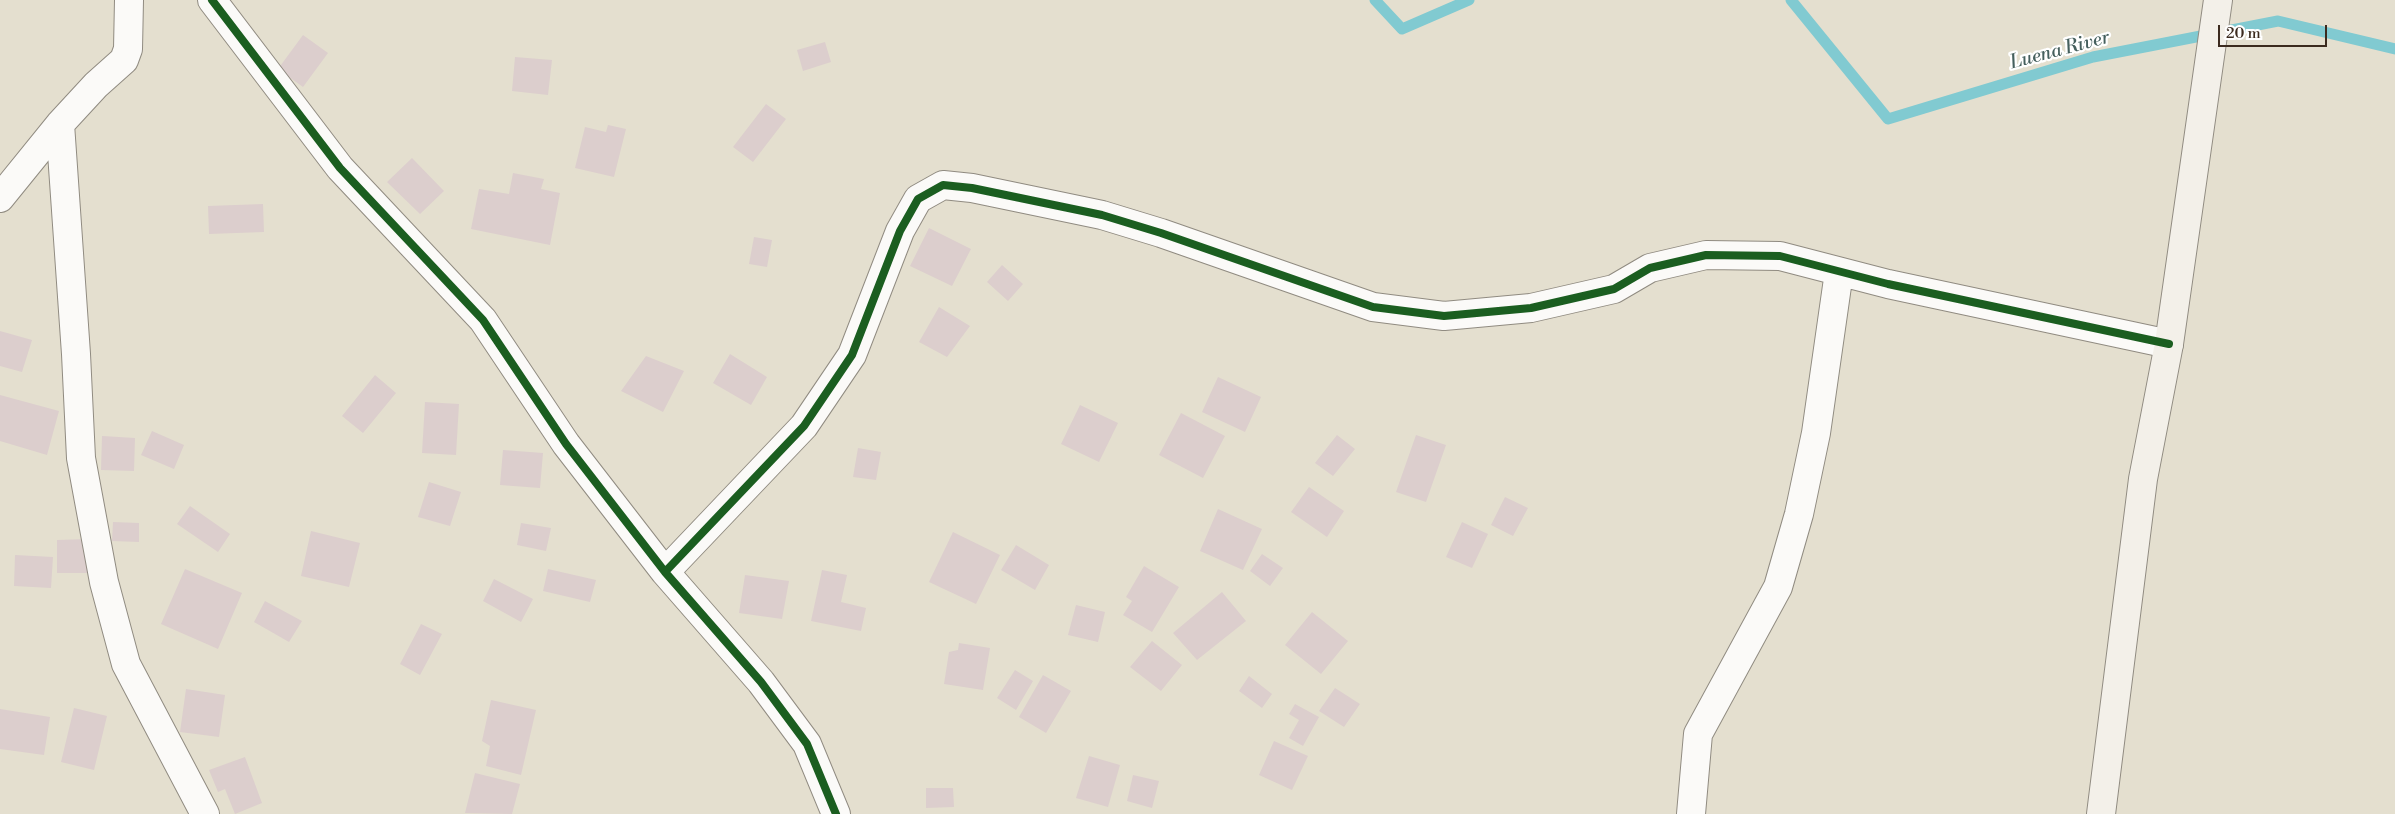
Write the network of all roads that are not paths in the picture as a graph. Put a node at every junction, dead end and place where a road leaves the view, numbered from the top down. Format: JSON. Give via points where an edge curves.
{"nodes":[{"id":1,"x":129,"y":0,"type":"edge"},
{"id":2,"x":212,"y":0,"type":"edge"},
{"id":3,"x":2218,"y":0,"type":"edge"},
{"id":4,"x":60,"y":124,"type":"junction"},
{"id":5,"x":0,"y":198,"type":"edge"},
{"id":6,"x":1839,"y":272,"type":"junction"},
{"id":7,"x":2169,"y":344,"type":"junction"},
{"id":8,"x":665,"y":572,"type":"junction"},
{"id":9,"x":205,"y":814,"type":"edge"},
{"id":10,"x":836,"y":814,"type":"edge"},
{"id":11,"x":1691,"y":814,"type":"edge"},
{"id":12,"x":2101,"y":814,"type":"edge"}],
"edges":[{"from":1,"to":4,"type":"street","via":[[128,49],[124,60]]},
{"from":2,"to":8,"type":"street","via":[[340,168],[482,320],[566,444]]},
{"from":3,"to":7,"type":"main road"},
{"from":4,"to":5,"type":"street"},
{"from":4,"to":9,"type":"street","via":[[81,458],[104,582],[126,664]]},
{"from":6,"to":7,"type":"street"},
{"from":6,"to":8,"type":"street","via":[[1780,256],[1706,255],[1650,268],[1614,289],[1531,308],[1444,316],[1373,307],[1102,215],[943,185],[918,199],[900,230],[852,355],[804,426]]},
{"from":6,"to":11,"type":"street","via":[[1816,433],[1799,514],[1778,587],[1698,734]]},
{"from":7,"to":12,"type":"main road","via":[[2143,479]]},
{"from":8,"to":10,"type":"street","via":[[761,682],[807,744]]}]}
